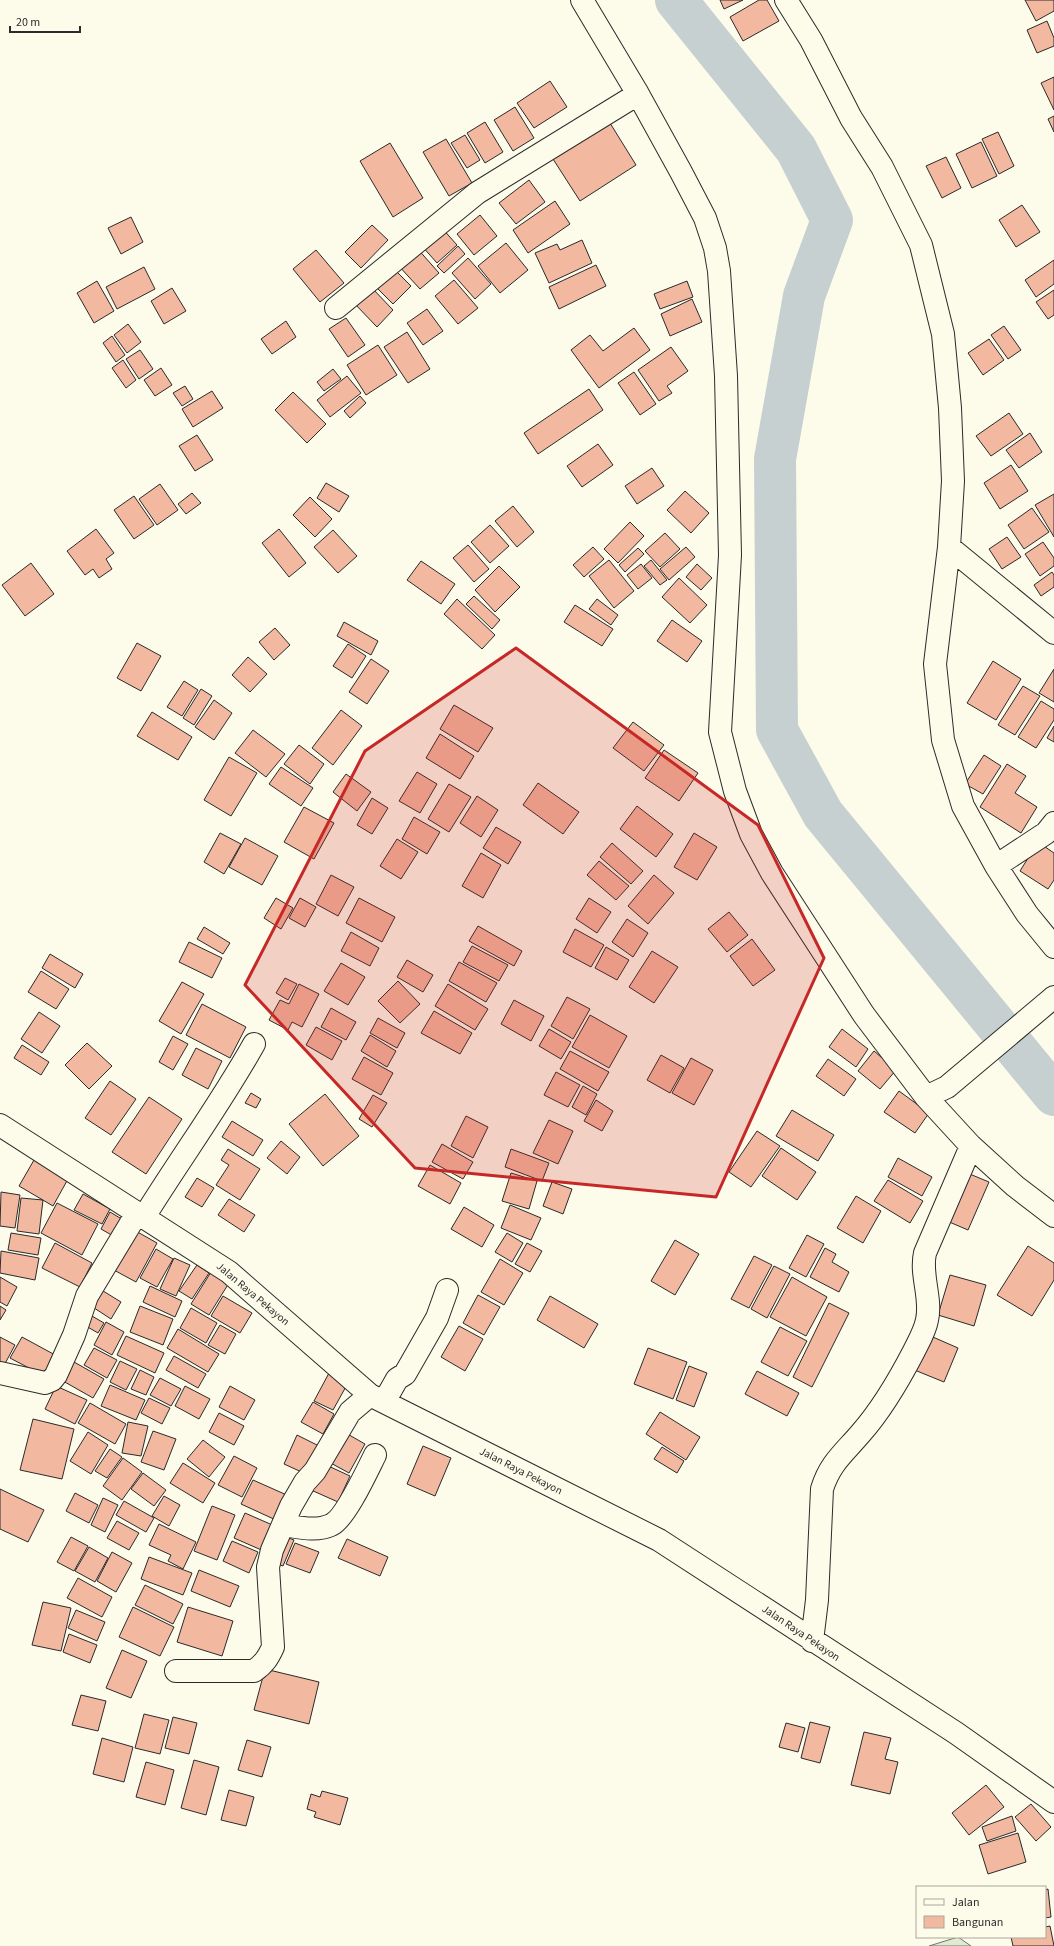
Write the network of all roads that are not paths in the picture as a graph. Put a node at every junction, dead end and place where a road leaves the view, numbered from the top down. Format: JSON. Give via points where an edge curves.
{"nodes":[{"id":1,"x":582,"y":0,"type":"edge"},
{"id":2,"x":786,"y":0,"type":"edge"},
{"id":3,"x":638,"y":94,"type":"junction"},
{"id":4,"x":336,"y":308,"type":"dead end"},
{"id":5,"x":949,"y":547,"type":"junction"},
{"id":6,"x":1054,"y":633,"type":"edge"},
{"id":7,"x":1054,"y":822,"type":"edge"},
{"id":8,"x":996,"y":866,"type":"junction"},
{"id":9,"x":1054,"y":947,"type":"edge"},
{"id":10,"x":1051,"y":999,"type":"edge"},
{"id":11,"x":254,"y":1044,"type":"dead end"},
{"id":12,"x":926,"y":1097,"type":"junction"},
{"id":13,"x":0,"y":1125,"type":"edge"},
{"id":14,"x":970,"y":1146,"type":"junction"},
{"id":15,"x":140,"y":1215,"type":"junction"},
{"id":16,"x":1054,"y":1216,"type":"edge"},
{"id":17,"x":447,"y":1290,"type":"dead end"},
{"id":18,"x":0,"y":1373,"type":"edge"},
{"id":19,"x":384,"y":1393,"type":"junction"},
{"id":20,"x":375,"y":1455,"type":"dead end"},
{"id":21,"x":283,"y":1525,"type":"junction"},
{"id":22,"x":814,"y":1633,"type":"junction"},
{"id":23,"x":176,"y":1671,"type":"dead end"},
{"id":24,"x":1054,"y":1802,"type":"edge"}],
"edges":[{"from":1,"to":3,"type":"street"},
{"from":2,"to":5,"type":"street","via":[[851,118],[882,167],[921,245],[943,334],[950,408],[953,481]]},
{"from":3,"to":4,"type":"street","via":[[477,193]]},
{"from":3,"to":12,"type":"street","via":[[705,218],[715,248],[719,271],[726,376],[730,555],[720,732],[735,792],[751,834],[772,873],[864,1015]]},
{"from":5,"to":6,"type":"street"},
{"from":5,"to":8,"type":"street","via":[[935,664],[943,740],[963,806]]},
{"from":7,"to":8,"type":"street","via":[[1046,833]]},
{"from":8,"to":9,"type":"street","via":[[1027,914]]},
{"from":10,"to":12,"type":"street","via":[[947,1087]]},
{"from":11,"to":15,"type":"street","via":[[188,1150]]},
{"from":12,"to":14,"type":"street"},
{"from":13,"to":15,"type":"street","name":"Jalan Raya Pekayon"},
{"from":14,"to":16,"type":"street"},
{"from":14,"to":22,"type":"street","via":[[925,1253],[924,1272],[928,1301],[927,1320],[922,1335],[893,1391],[827,1474],[822,1489]]},
{"from":15,"to":18,"type":"street","via":[[87,1296],[74,1335],[52,1380],[45,1383]]},
{"from":15,"to":19,"type":"street","name":"Jalan Raya Pekayon","via":[[229,1272]]},
{"from":17,"to":19,"type":"street","via":[[437,1318],[405,1374]]},
{"from":19,"to":21,"type":"street","via":[[350,1412],[315,1471],[305,1482]]},
{"from":19,"to":22,"type":"street","name":"Jalan Raya Pekayon","via":[[659,1540]]},
{"from":20,"to":21,"type":"street","via":[[337,1522],[327,1527],[314,1528]]},
{"from":21,"to":23,"type":"street","via":[[268,1567],[273,1647],[269,1657],[254,1671]]},
{"from":22,"to":24,"type":"street","name":"Jalan Raya Pekayon"}]}
